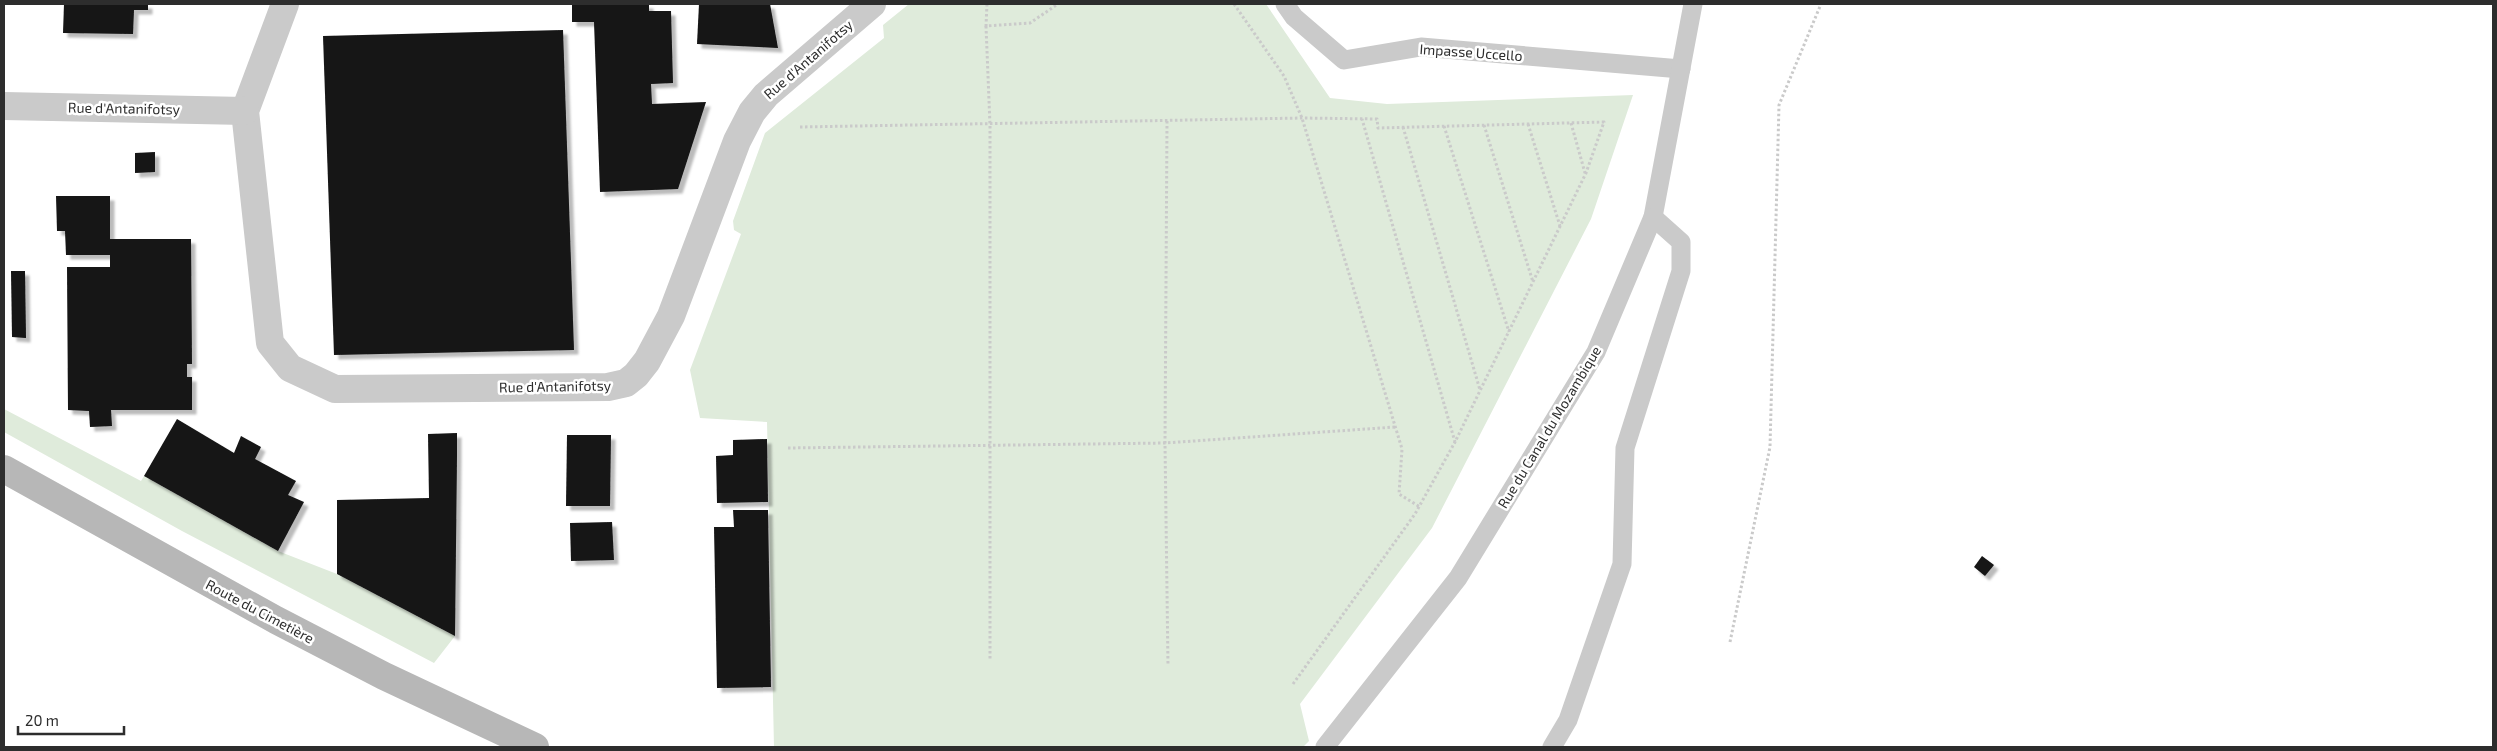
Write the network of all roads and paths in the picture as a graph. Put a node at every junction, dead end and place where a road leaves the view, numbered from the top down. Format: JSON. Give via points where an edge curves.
{"nodes":[{"id":1,"x":285,"y":4,"type":"edge"},
{"id":2,"x":872,"y":4,"type":"edge"},
{"id":3,"x":987,"y":4,"type":"edge"},
{"id":4,"x":1058,"y":4,"type":"edge"},
{"id":5,"x":1234,"y":4,"type":"edge"},
{"id":6,"x":1285,"y":4,"type":"edge"},
{"id":7,"x":1693,"y":4,"type":"edge"},
{"id":8,"x":1821,"y":4,"type":"edge"},
{"id":9,"x":986,"y":26,"type":"junction"},
{"id":10,"x":1681,"y":68,"type":"junction"},
{"id":11,"x":4,"y":106,"type":"edge"},
{"id":12,"x":245,"y":111,"type":"junction"},
{"id":13,"x":1302,"y":118,"type":"junction"},
{"id":14,"x":1362,"y":119,"type":"junction"},
{"id":15,"x":1167,"y":121,"type":"junction"},
{"id":16,"x":1571,"y":123,"type":"junction"},
{"id":17,"x":1528,"y":124,"type":"junction"},
{"id":18,"x":990,"y":125,"type":"junction"},
{"id":19,"x":1484,"y":125,"type":"junction"},
{"id":20,"x":1444,"y":126,"type":"junction"},
{"id":21,"x":800,"y":127,"type":"dead end"},
{"id":22,"x":1403,"y":127,"type":"junction"},
{"id":23,"x":1586,"y":174,"type":"junction"},
{"id":24,"x":1654,"y":217,"type":"junction"},
{"id":25,"x":1560,"y":226,"type":"junction"},
{"id":26,"x":1533,"y":282,"type":"junction"},
{"id":27,"x":1509,"y":332,"type":"junction"},
{"id":28,"x":1480,"y":390,"type":"junction"},
{"id":29,"x":1395,"y":426,"type":"junction"},
{"id":30,"x":1455,"y":442,"type":"junction"},
{"id":31,"x":1165,"y":443,"type":"junction"},
{"id":32,"x":990,"y":445,"type":"junction"},
{"id":33,"x":788,"y":448,"type":"dead end"},
{"id":34,"x":4,"y":469,"type":"edge"},
{"id":35,"x":1420,"y":507,"type":"junction"},
{"id":36,"x":1730,"y":642,"type":"dead end"},
{"id":37,"x":990,"y":659,"type":"dead end"},
{"id":38,"x":1168,"y":666,"type":"dead end"},
{"id":39,"x":1293,"y":684,"type":"dead end"},
{"id":40,"x":528,"y":745,"type":"edge"},
{"id":41,"x":1325,"y":747,"type":"edge"},
{"id":42,"x":1552,"y":747,"type":"edge"}],
"edges":[{"from":1,"to":12,"type":"street","name":"Rue d'Antanifotsy"},
{"from":2,"to":12,"type":"street","name":"Rue d'Antanifotsy","via":[[766,95],[752,112],[737,141],[671,316],[636,375],[626,383],[608,387],[335,389],[290,368],[270,343]]},
{"from":3,"to":9,"type":"path"},
{"from":4,"to":9,"type":"path","via":[[1030,23]]},
{"from":5,"to":13,"type":"path","via":[[1284,76]]},
{"from":6,"to":10,"type":"lane","name":"Impasse Uccello","via":[[1294,17],[1344,60],[1420,47]]},
{"from":7,"to":10,"type":"lane","name":"Rue du Canal du Mozambique"},
{"from":8,"to":36,"type":"path","via":[[1778,105],[1770,447]]},
{"from":9,"to":18,"type":"path"},
{"from":10,"to":24,"type":"lane","name":"Rue du Canal du Mozambique"},
{"from":11,"to":12,"type":"street","name":"Rue d'Antanifotsy"},
{"from":13,"to":14,"type":"path"},
{"from":13,"to":15,"type":"path"},
{"from":13,"to":29,"type":"path"},
{"from":14,"to":22,"type":"path","via":[[1377,119],[1378,128]]},
{"from":14,"to":30,"type":"path"},
{"from":15,"to":18,"type":"path"},
{"from":15,"to":31,"type":"path"},
{"from":16,"to":17,"type":"path"},
{"from":16,"to":23,"type":"path"},
{"from":16,"to":23,"type":"path","via":[[1604,122]]},
{"from":17,"to":19,"type":"path"},
{"from":17,"to":25,"type":"path"},
{"from":18,"to":21,"type":"path"},
{"from":18,"to":32,"type":"path"},
{"from":19,"to":20,"type":"path"},
{"from":19,"to":26,"type":"path"},
{"from":20,"to":22,"type":"path"},
{"from":20,"to":27,"type":"path"},
{"from":22,"to":28,"type":"path"},
{"from":23,"to":25,"type":"path"},
{"from":24,"to":41,"type":"lane","name":"Rue du Canal du Mozambique","via":[[1596,352],[1458,578]]},
{"from":24,"to":42,"type":"lane","via":[[1681,242],[1681,271],[1625,448],[1622,564],[1568,720]]},
{"from":25,"to":26,"type":"path"},
{"from":26,"to":27,"type":"path"},
{"from":27,"to":28,"type":"path"},
{"from":28,"to":30,"type":"path"},
{"from":29,"to":31,"type":"path"},
{"from":29,"to":35,"type":"path","via":[[1402,449],[1399,494]]},
{"from":30,"to":35,"type":"path"},
{"from":31,"to":32,"type":"path"},
{"from":31,"to":38,"type":"path"},
{"from":32,"to":33,"type":"path"},
{"from":32,"to":37,"type":"path"},
{"from":34,"to":40,"type":"main road","name":"Route du Cimetière","via":[[276,620]]},
{"from":35,"to":39,"type":"path"}]}
